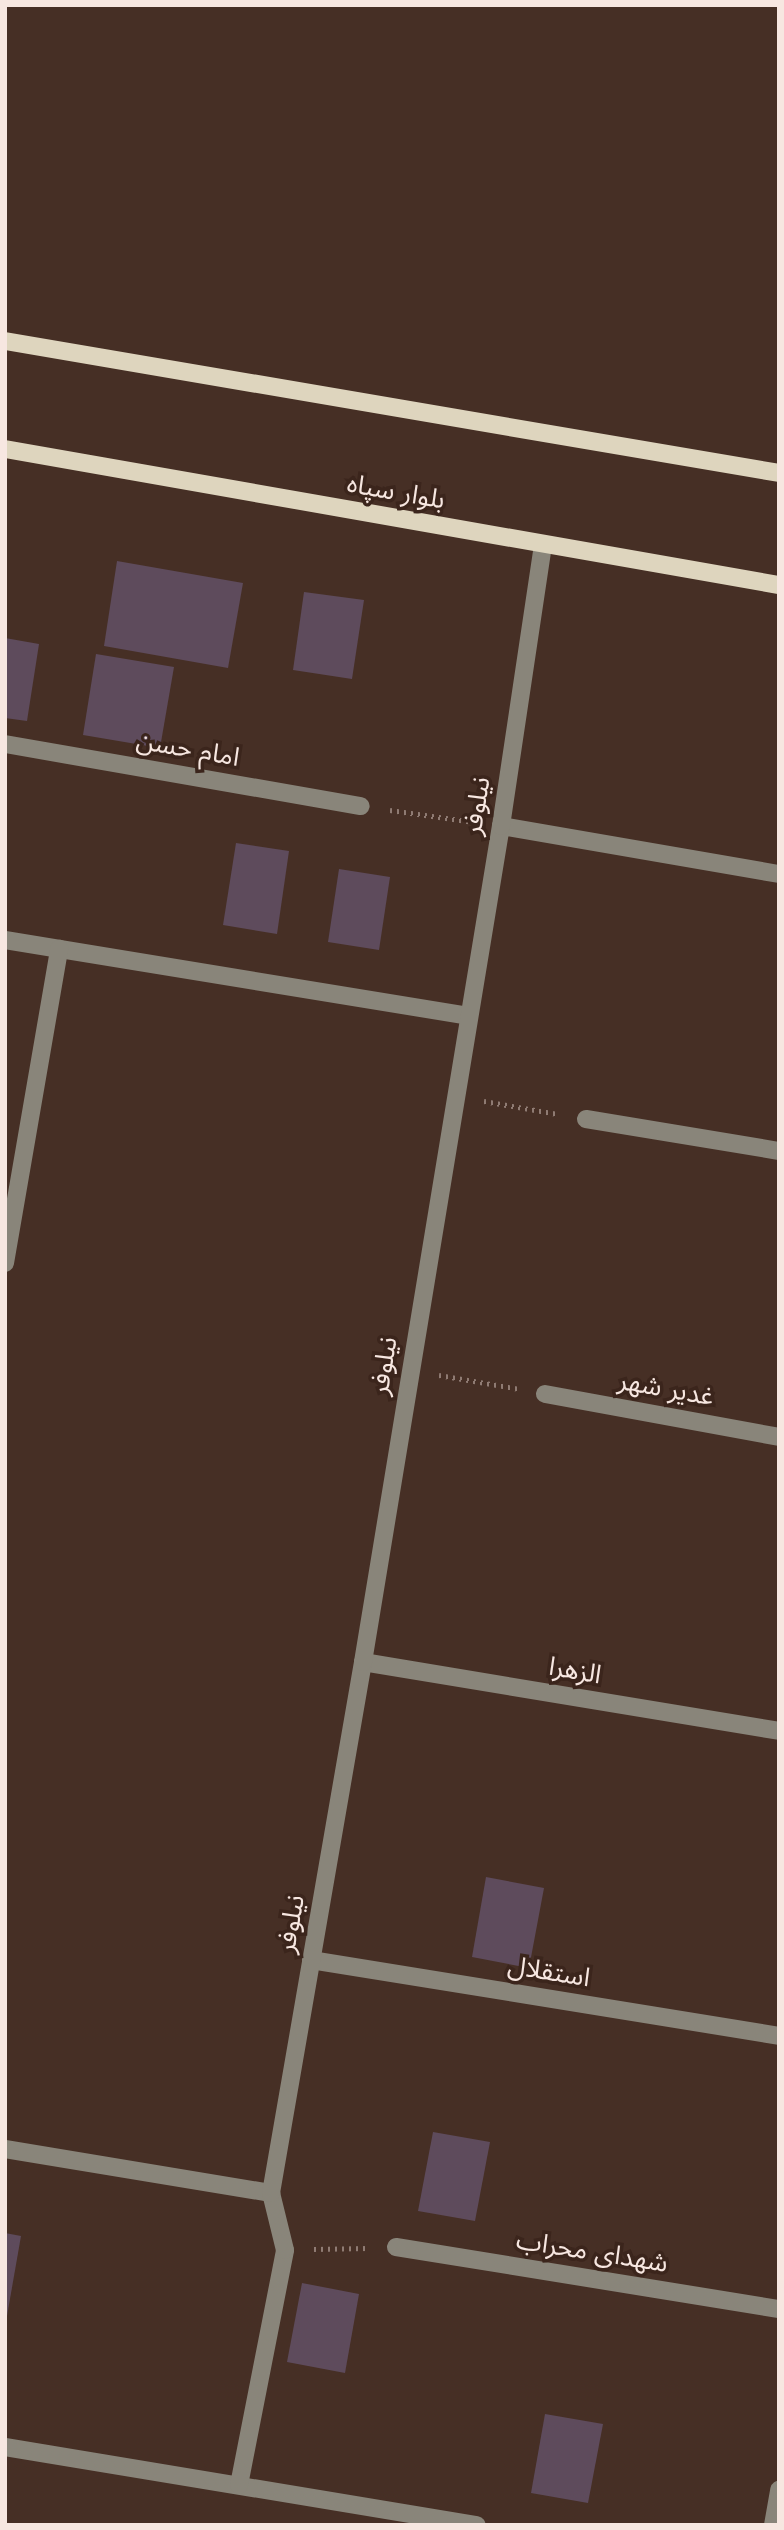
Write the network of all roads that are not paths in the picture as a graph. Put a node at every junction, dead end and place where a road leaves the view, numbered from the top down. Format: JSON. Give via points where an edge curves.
{"nodes":[{"id":1,"x":5,"y":341,"type":"edge"},
{"id":2,"x":5,"y":449,"type":"edge"},
{"id":3,"x":779,"y":473,"type":"edge"},
{"id":4,"x":543,"y":545,"type":"junction"},
{"id":5,"x":779,"y":585,"type":"edge"},
{"id":6,"x":5,"y":744,"type":"edge"},
{"id":7,"x":361,"y":806,"type":"road end"},
{"id":8,"x":501,"y":826,"type":"junction"},
{"id":9,"x":779,"y":874,"type":"edge"},
{"id":10,"x":5,"y":940,"type":"edge"},
{"id":11,"x":59,"y":949,"type":"junction"},
{"id":12,"x":467,"y":1016,"type":"junction"},
{"id":13,"x":586,"y":1119,"type":"road end"},
{"id":14,"x":779,"y":1151,"type":"edge"},
{"id":15,"x":5,"y":1263,"type":"edge"},
{"id":16,"x":545,"y":1394,"type":"road end"},
{"id":17,"x":779,"y":1437,"type":"edge"},
{"id":18,"x":363,"y":1662,"type":"junction"},
{"id":19,"x":779,"y":1731,"type":"edge"},
{"id":20,"x":312,"y":1960,"type":"junction"},
{"id":21,"x":779,"y":2036,"type":"edge"},
{"id":22,"x":5,"y":2149,"type":"edge"},
{"id":23,"x":271,"y":2193,"type":"junction"},
{"id":24,"x":396,"y":2247,"type":"road end"},
{"id":25,"x":779,"y":2309,"type":"edge"},
{"id":26,"x":5,"y":2447,"type":"edge"},
{"id":27,"x":239,"y":2485,"type":"junction"},
{"id":28,"x":779,"y":2490,"type":"edge"},
{"id":29,"x":477,"y":2525,"type":"edge"},
{"id":30,"x":773,"y":2525,"type":"edge"}],
"edges":[{"from":1,"to":3,"type":"main road"},
{"from":2,"to":4,"type":"main road","name":"بلوار سپاه"},
{"from":4,"to":5,"type":"main road","name":"بلوار سپاه"},
{"from":4,"to":8,"type":"street","name":"نیلوفر"},
{"from":6,"to":7,"type":"street","name":"امام حسن"},
{"from":8,"to":9,"type":"street"},
{"from":8,"to":12,"type":"street","name":"نیلوفر"},
{"from":10,"to":11,"type":"street"},
{"from":11,"to":12,"type":"street"},
{"from":11,"to":15,"type":"street"},
{"from":12,"to":18,"type":"street","name":"نیلوفر"},
{"from":13,"to":14,"type":"street"},
{"from":16,"to":17,"type":"street","name":"غدیر شهر"},
{"from":18,"to":19,"type":"street","name":"الزهرا"},
{"from":18,"to":20,"type":"street","name":"نیلوفر"},
{"from":20,"to":21,"type":"street","name":"استقلال"},
{"from":20,"to":23,"type":"street","name":"نیلوفر"},
{"from":22,"to":23,"type":"street"},
{"from":23,"to":27,"type":"street","via":[[285,2250]]},
{"from":24,"to":25,"type":"street","name":"شهدای محراب"},
{"from":26,"to":27,"type":"street"},
{"from":27,"to":29,"type":"street"},
{"from":28,"to":30,"type":"street"}]}
